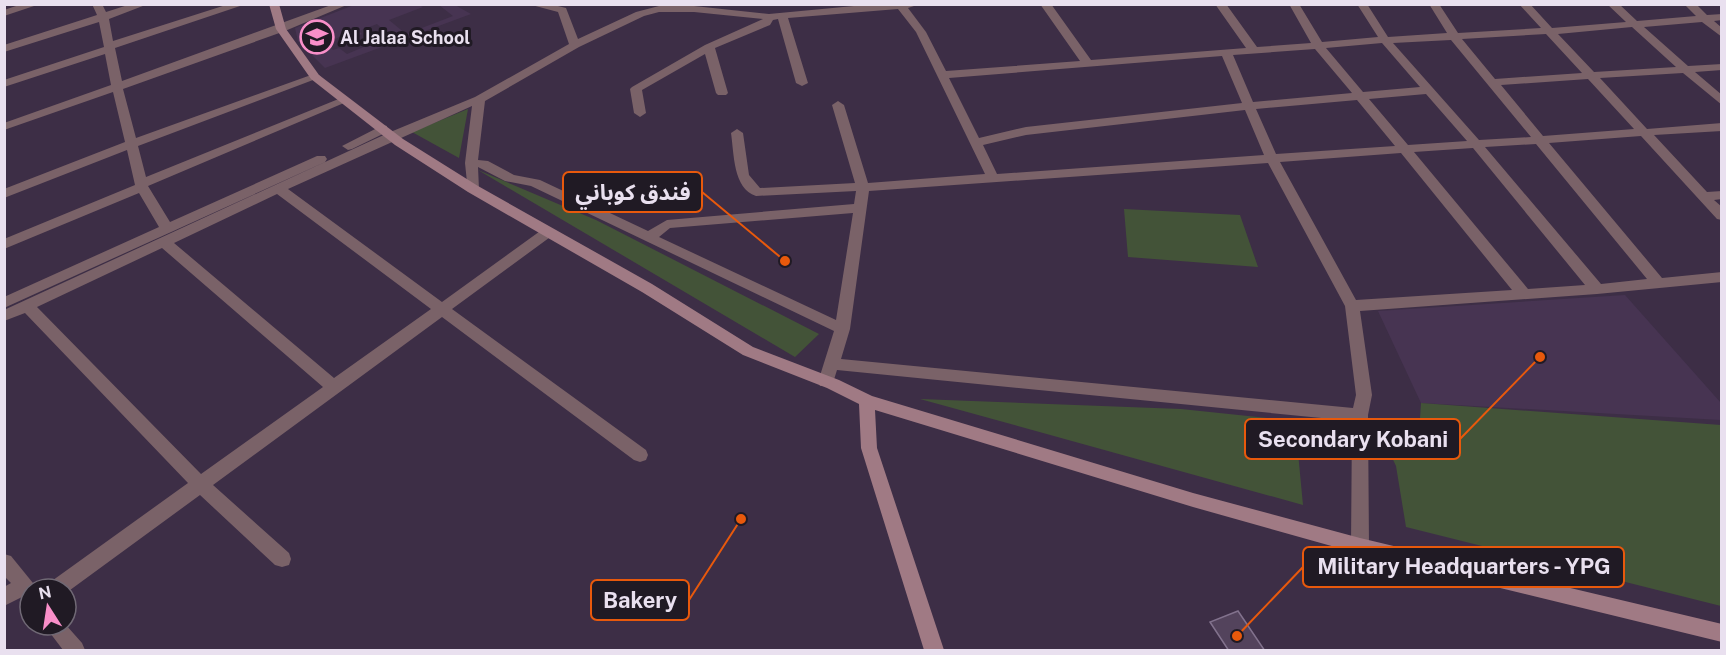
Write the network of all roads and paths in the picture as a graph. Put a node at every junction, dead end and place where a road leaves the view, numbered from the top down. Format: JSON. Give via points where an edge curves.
{"nodes":[{"id":1,"x":35,"y":4,"type":"edge"},
{"id":2,"x":97,"y":4,"type":"edge"},
{"id":3,"x":143,"y":4,"type":"edge"},
{"id":4,"x":241,"y":4,"type":"edge"},
{"id":5,"x":274,"y":4,"type":"edge"},
{"id":6,"x":344,"y":4,"type":"edge"},
{"id":7,"x":533,"y":4,"type":"edge"},
{"id":8,"x":915,"y":4,"type":"edge"},
{"id":9,"x":1045,"y":4,"type":"edge"},
{"id":10,"x":1221,"y":4,"type":"edge"},
{"id":11,"x":1294,"y":4,"type":"edge"},
{"id":12,"x":1362,"y":4,"type":"edge"},
{"id":13,"x":1434,"y":4,"type":"edge"},
{"id":14,"x":1524,"y":4,"type":"edge"},
{"id":15,"x":1612,"y":4,"type":"edge"},
{"id":16,"x":1689,"y":4,"type":"edge"},
{"id":17,"x":901,"y":5,"type":"edge"},
{"id":18,"x":693,"y":7,"type":"edge"},
{"id":19,"x":4,"y":13,"type":"edge"},
{"id":20,"x":103,"y":16,"type":"junction"},
{"id":21,"x":782,"y":16,"type":"junction"},
{"id":22,"x":769,"y":17,"type":"junction"},
{"id":23,"x":1722,"y":17,"type":"edge"},
{"id":24,"x":1704,"y":19,"type":"junction"},
{"id":25,"x":1635,"y":24,"type":"junction"},
{"id":26,"x":281,"y":29,"type":"junction"},
{"id":27,"x":1549,"y":31,"type":"junction"},
{"id":28,"x":1722,"y":34,"type":"edge"},
{"id":29,"x":1455,"y":37,"type":"junction"},
{"id":30,"x":1385,"y":40,"type":"junction"},
{"id":31,"x":575,"y":45,"type":"junction"},
{"id":32,"x":1318,"y":45,"type":"junction"},
{"id":33,"x":710,"y":47,"type":"junction"},
{"id":34,"x":109,"y":48,"type":"junction"},
{"id":35,"x":4,"y":49,"type":"edge"},
{"id":36,"x":1254,"y":51,"type":"junction"},
{"id":37,"x":1226,"y":53,"type":"junction"},
{"id":38,"x":1089,"y":64,"type":"junction"},
{"id":39,"x":1722,"y":67,"type":"edge"},
{"id":40,"x":1686,"y":70,"type":"junction"},
{"id":41,"x":942,"y":75,"type":"junction"},
{"id":42,"x":1590,"y":76,"type":"junction"},
{"id":43,"x":315,"y":77,"type":"junction"},
{"id":44,"x":1495,"y":82,"type":"junction"},
{"id":45,"x":802,"y":83,"type":"dead end"},
{"id":46,"x":4,"y":84,"type":"edge"},
{"id":47,"x":117,"y":86,"type":"junction"},
{"id":48,"x":1430,"y":90,"type":"junction"},
{"id":49,"x":722,"y":93,"type":"dead end"},
{"id":50,"x":1363,"y":96,"type":"junction"},
{"id":51,"x":479,"y":99,"type":"junction"},
{"id":52,"x":345,"y":100,"type":"junction"},
{"id":53,"x":1722,"y":102,"type":"edge"},
{"id":54,"x":838,"y":105,"type":"dead end"},
{"id":55,"x":1247,"y":106,"type":"junction"},
{"id":56,"x":640,"y":113,"type":"dead end"},
{"id":57,"x":4,"y":127,"type":"edge"},
{"id":58,"x":1722,"y":127,"type":"edge"},
{"id":59,"x":388,"y":132,"type":"junction"},
{"id":60,"x":1644,"y":132,"type":"junction"},
{"id":61,"x":737,"y":133,"type":"dead end"},
{"id":62,"x":1539,"y":140,"type":"junction"},
{"id":63,"x":974,"y":142,"type":"junction"},
{"id":64,"x":131,"y":144,"type":"junction"},
{"id":65,"x":1476,"y":144,"type":"junction"},
{"id":66,"x":1402,"y":149,"type":"junction"},
{"id":67,"x":1272,"y":159,"type":"junction"},
{"id":68,"x":471,"y":163,"type":"junction"},
{"id":69,"x":993,"y":178,"type":"junction"},
{"id":70,"x":142,"y":186,"type":"junction"},
{"id":71,"x":863,"y":187,"type":"junction"},
{"id":72,"x":473,"y":189,"type":"junction"},
{"id":73,"x":280,"y":190,"type":"junction"},
{"id":74,"x":4,"y":194,"type":"edge"},
{"id":75,"x":1722,"y":195,"type":"edge"},
{"id":76,"x":1703,"y":197,"type":"junction"},
{"id":77,"x":860,"y":208,"type":"junction"},
{"id":78,"x":1722,"y":216,"type":"edge"},
{"id":79,"x":548,"y":232,"type":"junction"},
{"id":80,"x":166,"y":236,"type":"junction"},
{"id":81,"x":650,"y":237,"type":"junction"},
{"id":82,"x":4,"y":245,"type":"edge"},
{"id":83,"x":1722,"y":277,"type":"edge"},
{"id":84,"x":1659,"y":284,"type":"junction"},
{"id":85,"x":1596,"y":289,"type":"junction"},
{"id":86,"x":1524,"y":294,"type":"junction"},
{"id":87,"x":4,"y":303,"type":"edge"},
{"id":88,"x":27,"y":306,"type":"junction"},
{"id":89,"x":1352,"y":306,"type":"junction"},
{"id":90,"x":443,"y":308,"type":"junction"},
{"id":91,"x":4,"y":316,"type":"edge"},
{"id":92,"x":842,"y":329,"type":"junction"},
{"id":93,"x":833,"y":364,"type":"junction"},
{"id":94,"x":826,"y":382,"type":"junction"},
{"id":95,"x":335,"y":388,"type":"junction"},
{"id":96,"x":867,"y":401,"type":"junction"},
{"id":97,"x":1360,"y":415,"type":"junction"},
{"id":98,"x":640,"y":455,"type":"dead end"},
{"id":99,"x":201,"y":485,"type":"junction"},
{"id":100,"x":1360,"y":546,"type":"junction"},
{"id":101,"x":282,"y":559,"type":"dead end"},
{"id":102,"x":4,"y":562,"type":"edge"},
{"id":103,"x":73,"y":577,"type":"edge"},
{"id":104,"x":18,"y":579,"type":"edge"},
{"id":105,"x":1722,"y":633,"type":"edge"},
{"id":106,"x":64,"y":637,"type":"edge"},
{"id":107,"x":75,"y":651,"type":"edge"},
{"id":108,"x":934,"y":651,"type":"edge"}],
"edges":[{"from":1,"to":19,"type":"street"},
{"from":2,"to":20,"type":"street"},
{"from":3,"to":20,"type":"street"},
{"from":4,"to":34,"type":"street"},
{"from":5,"to":26,"type":"main road"},
{"from":6,"to":26,"type":"street"},
{"from":7,"to":31,"type":"street","via":[[562,10]]},
{"from":8,"to":17,"type":"street"},
{"from":9,"to":38,"type":"street"},
{"from":10,"to":36,"type":"street"},
{"from":11,"to":32,"type":"street"},
{"from":12,"to":30,"type":"street"},
{"from":13,"to":29,"type":"street"},
{"from":14,"to":27,"type":"street"},
{"from":15,"to":25,"type":"street"},
{"from":16,"to":24,"type":"street"},
{"from":17,"to":21,"type":"street"},
{"from":17,"to":41,"type":"street","via":[[921,32]]},
{"from":18,"to":22,"type":"street"},
{"from":18,"to":31,"type":"street","via":[[640,14]]},
{"from":20,"to":34,"type":"street"},
{"from":20,"to":35,"type":"street"},
{"from":21,"to":22,"type":"street"},
{"from":21,"to":45,"type":"street"},
{"from":22,"to":33,"type":"street","via":[[766,23]]},
{"from":23,"to":24,"type":"street"},
{"from":24,"to":25,"type":"street"},
{"from":24,"to":28,"type":"street"},
{"from":25,"to":27,"type":"street"},
{"from":25,"to":40,"type":"street"},
{"from":26,"to":43,"type":"main road"},
{"from":26,"to":47,"type":"street"},
{"from":27,"to":29,"type":"street"},
{"from":27,"to":42,"type":"street"},
{"from":29,"to":30,"type":"street"},
{"from":29,"to":44,"type":"street"},
{"from":30,"to":32,"type":"street"},
{"from":30,"to":48,"type":"street"},
{"from":31,"to":51,"type":"street"},
{"from":32,"to":36,"type":"street"},
{"from":32,"to":50,"type":"street"},
{"from":33,"to":49,"type":"street"},
{"from":33,"to":56,"type":"street","via":[[636,89]]},
{"from":34,"to":46,"type":"street"},
{"from":34,"to":47,"type":"street"},
{"from":36,"to":37,"type":"street"},
{"from":37,"to":38,"type":"street"},
{"from":37,"to":55,"type":"street"},
{"from":38,"to":41,"type":"street"},
{"from":39,"to":40,"type":"street"},
{"from":40,"to":42,"type":"street"},
{"from":40,"to":53,"type":"street"},
{"from":41,"to":63,"type":"street"},
{"from":42,"to":44,"type":"street"},
{"from":42,"to":60,"type":"street"},
{"from":43,"to":52,"type":"main road"},
{"from":43,"to":64,"type":"street"},
{"from":44,"to":62,"type":"street"},
{"from":47,"to":57,"type":"street"},
{"from":47,"to":64,"type":"street"},
{"from":48,"to":50,"type":"street"},
{"from":48,"to":65,"type":"street"},
{"from":50,"to":55,"type":"street"},
{"from":50,"to":66,"type":"street"},
{"from":51,"to":59,"type":"street"},
{"from":51,"to":68,"type":"street"},
{"from":52,"to":59,"type":"main road"},
{"from":52,"to":70,"type":"street"},
{"from":54,"to":71,"type":"street"},
{"from":55,"to":63,"type":"street","via":[[1026,131]]},
{"from":55,"to":67,"type":"street"},
{"from":58,"to":60,"type":"street"},
{"from":59,"to":72,"type":"main road"},
{"from":59,"to":73,"type":"street"},
{"from":59,"to":80,"type":"street","via":[[337,152]]},
{"from":60,"to":62,"type":"street"},
{"from":60,"to":76,"type":"street"},
{"from":61,"to":71,"type":"street","via":[[743,175],[756,192]]},
{"from":62,"to":65,"type":"street"},
{"from":62,"to":84,"type":"street"},
{"from":63,"to":69,"type":"street"},
{"from":64,"to":70,"type":"street"},
{"from":64,"to":74,"type":"street"},
{"from":65,"to":66,"type":"street"},
{"from":65,"to":85,"type":"street"},
{"from":66,"to":67,"type":"street"},
{"from":66,"to":86,"type":"street"},
{"from":67,"to":69,"type":"street"},
{"from":67,"to":89,"type":"street"},
{"from":68,"to":72,"type":"street"},
{"from":68,"to":81,"type":"street","via":[[535,183]]},
{"from":69,"to":71,"type":"street"},
{"from":70,"to":80,"type":"street"},
{"from":70,"to":82,"type":"street"},
{"from":71,"to":77,"type":"street"},
{"from":72,"to":79,"type":"main road"},
{"from":73,"to":80,"type":"street"},
{"from":73,"to":90,"type":"street"},
{"from":75,"to":76,"type":"street"},
{"from":76,"to":78,"type":"street"},
{"from":77,"to":81,"type":"street","via":[[667,224]]},
{"from":77,"to":92,"type":"street"},
{"from":79,"to":90,"type":"street"},
{"from":79,"to":94,"type":"main road","via":[[748,351]]},
{"from":80,"to":87,"type":"street"},
{"from":80,"to":88,"type":"street"},
{"from":80,"to":95,"type":"street"},
{"from":81,"to":92,"type":"street"},
{"from":83,"to":84,"type":"street"},
{"from":84,"to":85,"type":"street"},
{"from":85,"to":86,"type":"street"},
{"from":86,"to":89,"type":"street"},
{"from":88,"to":91,"type":"street"},
{"from":88,"to":99,"type":"street"},
{"from":89,"to":97,"type":"street","via":[[1364,395]]},
{"from":90,"to":95,"type":"street"},
{"from":90,"to":98,"type":"street"},
{"from":92,"to":93,"type":"street"},
{"from":93,"to":94,"type":"street"},
{"from":93,"to":97,"type":"street"},
{"from":94,"to":96,"type":"main road"},
{"from":95,"to":99,"type":"street"},
{"from":96,"to":100,"type":"main road"},
{"from":96,"to":108,"type":"main road","via":[[869,448]]},
{"from":97,"to":100,"type":"street"},
{"from":99,"to":101,"type":"street"},
{"from":99,"to":103,"type":"street"},
{"from":100,"to":105,"type":"main road"},
{"from":102,"to":104,"type":"street"},
{"from":106,"to":107,"type":"street"}]}
